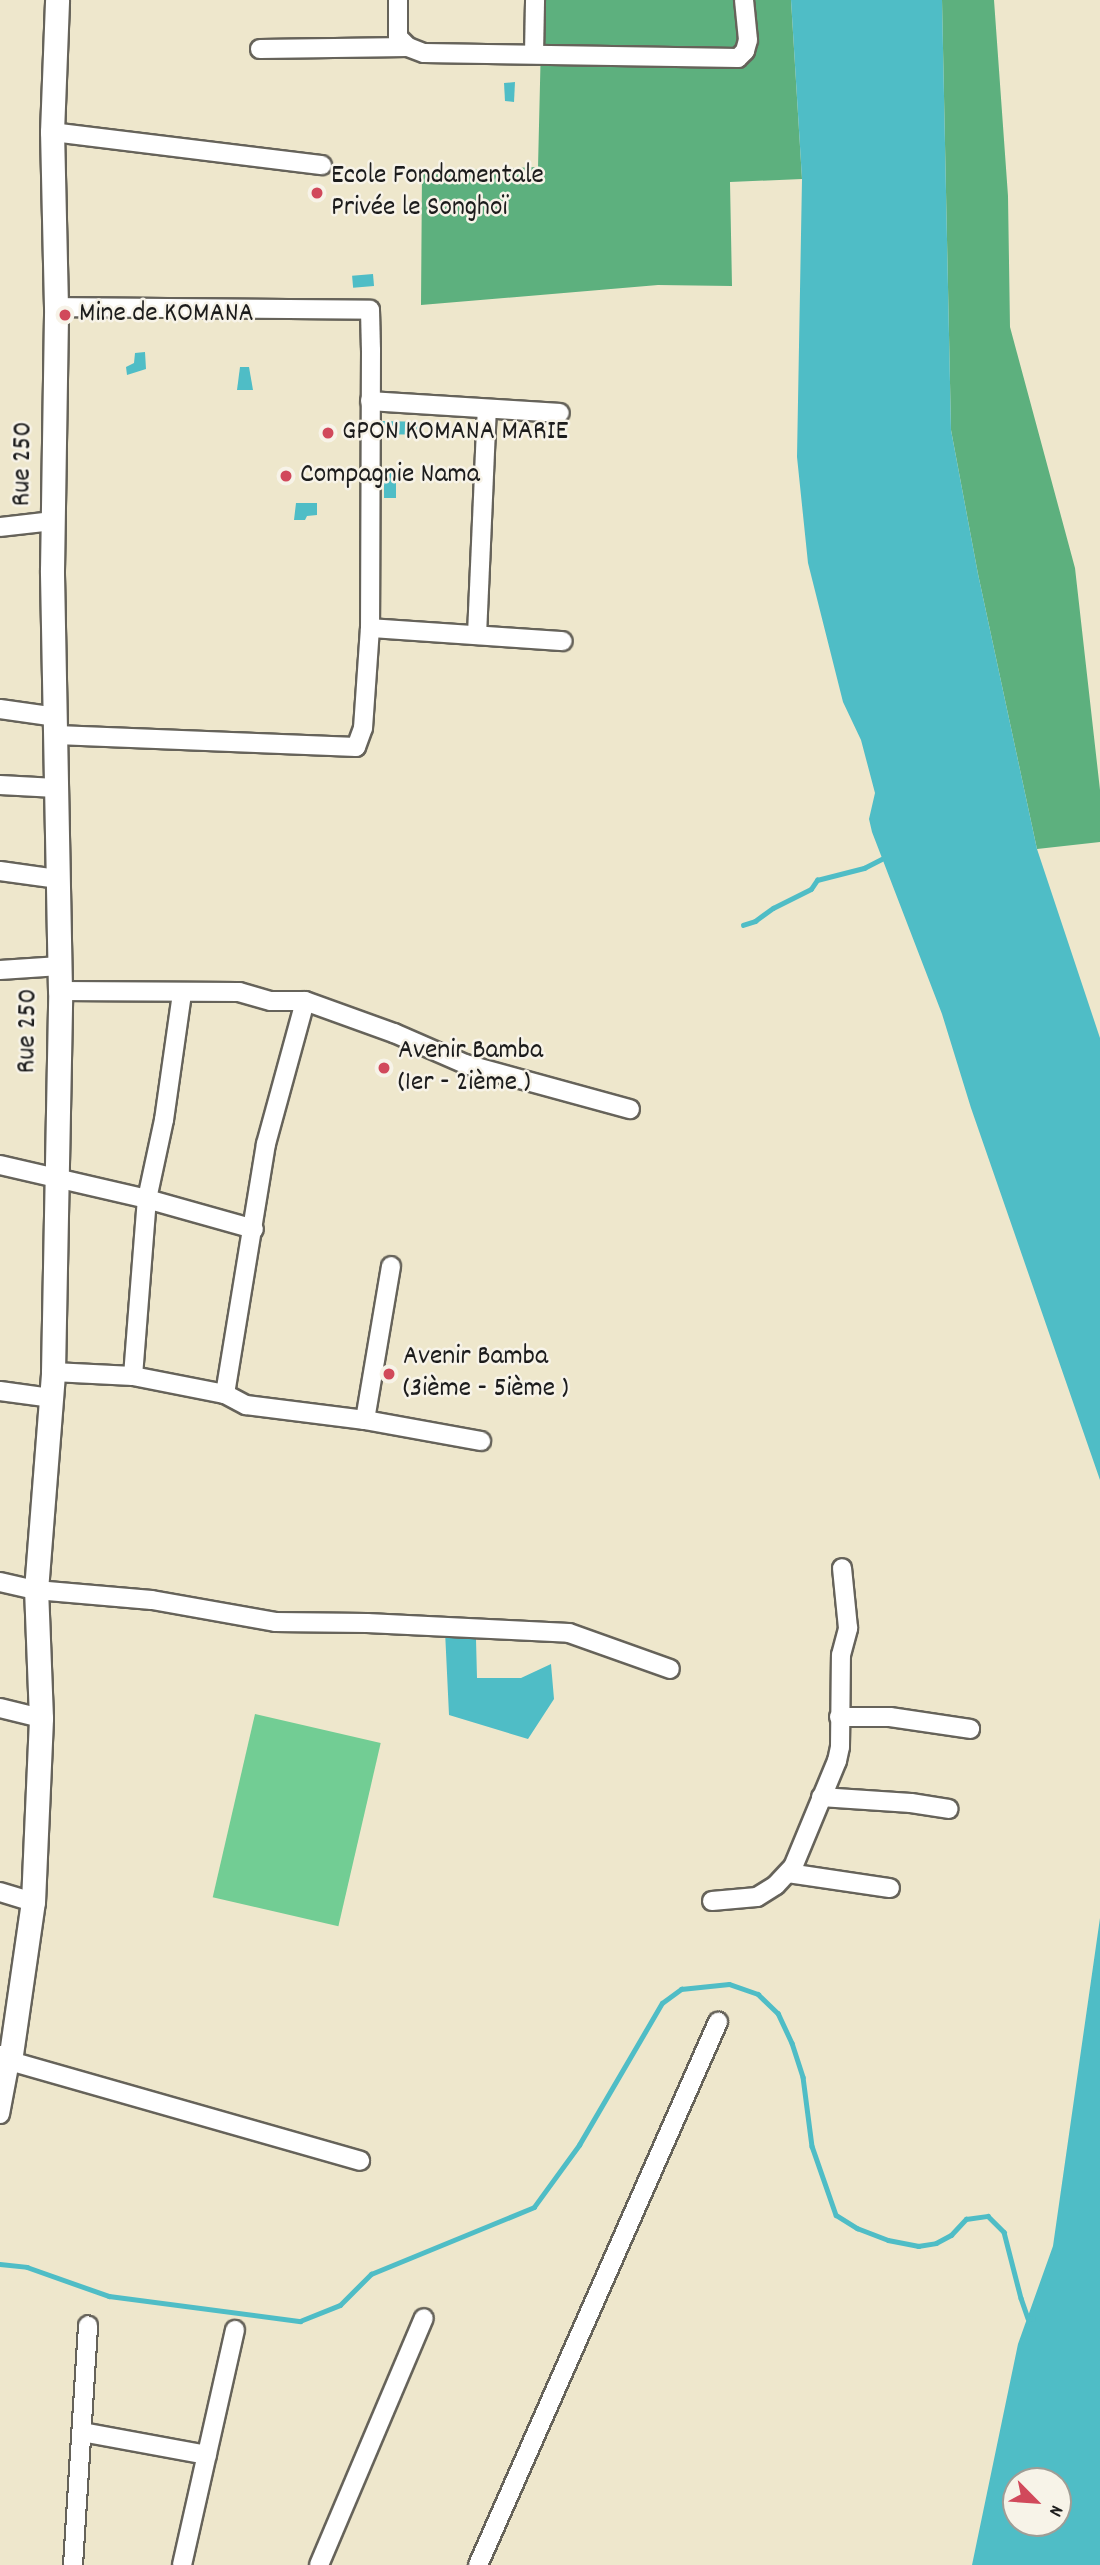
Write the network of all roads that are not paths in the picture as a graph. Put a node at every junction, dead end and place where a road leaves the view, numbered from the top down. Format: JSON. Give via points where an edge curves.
{"nodes":[{"id":1,"x":57,"y":0,"type":"edge"},
{"id":2,"x":398,"y":0,"type":"edge"},
{"id":3,"x":535,"y":0,"type":"edge"},
{"id":4,"x":744,"y":0,"type":"edge"},
{"id":5,"x":408,"y":47,"type":"junction"},
{"id":6,"x":260,"y":49,"type":"dead end"},
{"id":7,"x":534,"y":54,"type":"junction"},
{"id":8,"x":52,"y":132,"type":"junction"},
{"id":9,"x":322,"y":165,"type":"dead end"},
{"id":10,"x":56,"y":307,"type":"junction"},
{"id":11,"x":370,"y":401,"type":"junction"},
{"id":12,"x":487,"y":409,"type":"junction"},
{"id":13,"x":560,"y":413,"type":"dead end"},
{"id":14,"x":53,"y":521,"type":"junction"},
{"id":15,"x":0,"y":527,"type":"edge"},
{"id":16,"x":370,"y":628,"type":"junction"},
{"id":17,"x":477,"y":635,"type":"junction"},
{"id":18,"x":563,"y":641,"type":"dead end"},
{"id":19,"x":0,"y":709,"type":"edge"},
{"id":20,"x":56,"y":726,"type":"junction"},
{"id":21,"x":0,"y":785,"type":"edge"},
{"id":22,"x":56,"y":788,"type":"junction"},
{"id":23,"x":0,"y":871,"type":"edge"},
{"id":24,"x":58,"y":879,"type":"junction"},
{"id":25,"x":60,"y":966,"type":"junction"},
{"id":26,"x":0,"y":970,"type":"edge"},
{"id":27,"x":60,"y":991,"type":"junction"},
{"id":28,"x":182,"y":994,"type":"junction"},
{"id":29,"x":305,"y":1001,"type":"junction"},
{"id":30,"x":631,"y":1109,"type":"dead end"},
{"id":31,"x":0,"y":1165,"type":"edge"},
{"id":32,"x":56,"y":1177,"type":"junction"},
{"id":33,"x":147,"y":1199,"type":"junction"},
{"id":34,"x":254,"y":1228,"type":"junction"},
{"id":35,"x":391,"y":1266,"type":"dead end"},
{"id":36,"x":53,"y":1372,"type":"junction"},
{"id":37,"x":133,"y":1376,"type":"junction"},
{"id":38,"x":0,"y":1391,"type":"edge"},
{"id":39,"x":225,"y":1394,"type":"junction"},
{"id":40,"x":51,"y":1398,"type":"junction"},
{"id":41,"x":365,"y":1420,"type":"junction"},
{"id":42,"x":481,"y":1441,"type":"dead end"},
{"id":43,"x":842,"y":1568,"type":"dead end"},
{"id":44,"x":0,"y":1582,"type":"edge"},
{"id":45,"x":36,"y":1590,"type":"junction"},
{"id":46,"x":670,"y":1669,"type":"dead end"},
{"id":47,"x":0,"y":1708,"type":"edge"},
{"id":48,"x":839,"y":1717,"type":"junction"},
{"id":49,"x":41,"y":1718,"type":"junction"},
{"id":50,"x":970,"y":1729,"type":"dead end"},
{"id":51,"x":821,"y":1797,"type":"junction"},
{"id":52,"x":949,"y":1809,"type":"dead end"},
{"id":53,"x":788,"y":1873,"type":"junction"},
{"id":54,"x":890,"y":1888,"type":"dead end"},
{"id":55,"x":0,"y":1892,"type":"edge"},
{"id":56,"x":712,"y":1901,"type":"dead end"},
{"id":57,"x":33,"y":1902,"type":"junction"},
{"id":58,"x":718,"y":2022,"type":"dead end"},
{"id":59,"x":5,"y":2059,"type":"edge"},
{"id":60,"x":0,"y":2114,"type":"edge"},
{"id":61,"x":360,"y":2161,"type":"dead end"},
{"id":62,"x":424,"y":2318,"type":"dead end"},
{"id":63,"x":88,"y":2325,"type":"dead end"},
{"id":64,"x":235,"y":2330,"type":"dead end"},
{"id":65,"x":82,"y":2432,"type":"junction"},
{"id":66,"x":207,"y":2455,"type":"junction"},
{"id":67,"x":73,"y":2565,"type":"edge"},
{"id":68,"x":182,"y":2565,"type":"edge"},
{"id":69,"x":319,"y":2565,"type":"edge"},
{"id":70,"x":478,"y":2565,"type":"edge"}],
"edges":[{"from":1,"to":8,"type":"street","name":"Rue 250"},
{"from":2,"to":5,"type":"street","via":[[398,37]]},
{"from":3,"to":7,"type":"street"},
{"from":4,"to":7,"type":"street","via":[[748,40],[738,58]]},
{"from":5,"to":6,"type":"street"},
{"from":5,"to":7,"type":"street","via":[[424,53]]},
{"from":8,"to":9,"type":"street"},
{"from":8,"to":10,"type":"street","name":"Rue 250"},
{"from":10,"to":11,"type":"street","via":[[370,310]]},
{"from":10,"to":14,"type":"street","name":"Rue 250"},
{"from":11,"to":12,"type":"street"},
{"from":11,"to":16,"type":"street"},
{"from":12,"to":13,"type":"street"},
{"from":12,"to":17,"type":"street"},
{"from":14,"to":15,"type":"street"},
{"from":14,"to":20,"type":"street","name":"Rue 250"},
{"from":16,"to":17,"type":"street"},
{"from":16,"to":20,"type":"street","via":[[363,728],[356,747]]},
{"from":17,"to":18,"type":"street"},
{"from":19,"to":20,"type":"street"},
{"from":20,"to":22,"type":"street","name":"Rue 250"},
{"from":21,"to":22,"type":"street"},
{"from":22,"to":24,"type":"street","name":"Rue 250"},
{"from":23,"to":24,"type":"street"},
{"from":24,"to":25,"type":"street","name":"Rue 250"},
{"from":25,"to":26,"type":"street"},
{"from":25,"to":27,"type":"street","name":"Rue 250"},
{"from":27,"to":28,"type":"street"},
{"from":27,"to":32,"type":"street","name":"Rue 250"},
{"from":28,"to":29,"type":"street","via":[[239,992],[271,1000]]},
{"from":28,"to":33,"type":"street"},
{"from":29,"to":30,"type":"street","via":[[394,1032],[465,1065]]},
{"from":29,"to":34,"type":"street","via":[[267,1144]]},
{"from":31,"to":32,"type":"street"},
{"from":32,"to":33,"type":"street"},
{"from":32,"to":36,"type":"street","name":"Rue 250"},
{"from":33,"to":34,"type":"street"},
{"from":33,"to":37,"type":"street"},
{"from":34,"to":39,"type":"street"},
{"from":35,"to":41,"type":"street"},
{"from":36,"to":37,"type":"street"},
{"from":36,"to":40,"type":"street","name":"Rue 250"},
{"from":37,"to":39,"type":"street"},
{"from":38,"to":40,"type":"street"},
{"from":39,"to":41,"type":"street","via":[[246,1405]]},
{"from":40,"to":45,"type":"street","name":"Rue 250"},
{"from":41,"to":42,"type":"street"},
{"from":43,"to":48,"type":"street","via":[[848,1628],[841,1655]]},
{"from":44,"to":45,"type":"street"},
{"from":45,"to":46,"type":"street","via":[[152,1600],[275,1622],[569,1633]]},
{"from":45,"to":49,"type":"street","name":"Rue 250"},
{"from":47,"to":49,"type":"street"},
{"from":48,"to":50,"type":"street","via":[[890,1717]]},
{"from":48,"to":51,"type":"street","via":[[840,1747]]},
{"from":49,"to":57,"type":"street","name":"Rue 250"},
{"from":51,"to":52,"type":"street"},
{"from":51,"to":53,"type":"street"},
{"from":53,"to":54,"type":"street"},
{"from":53,"to":56,"type":"street","via":[[757,1897]]},
{"from":55,"to":57,"type":"street"},
{"from":57,"to":59,"type":"street","name":"Rue 250"},
{"from":58,"to":70,"type":"street"},
{"from":59,"to":60,"type":"street"},
{"from":59,"to":61,"type":"street"},
{"from":62,"to":69,"type":"street"},
{"from":63,"to":65,"type":"street"},
{"from":64,"to":66,"type":"street"},
{"from":65,"to":66,"type":"street"},
{"from":65,"to":67,"type":"street"},
{"from":66,"to":68,"type":"street"}]}
